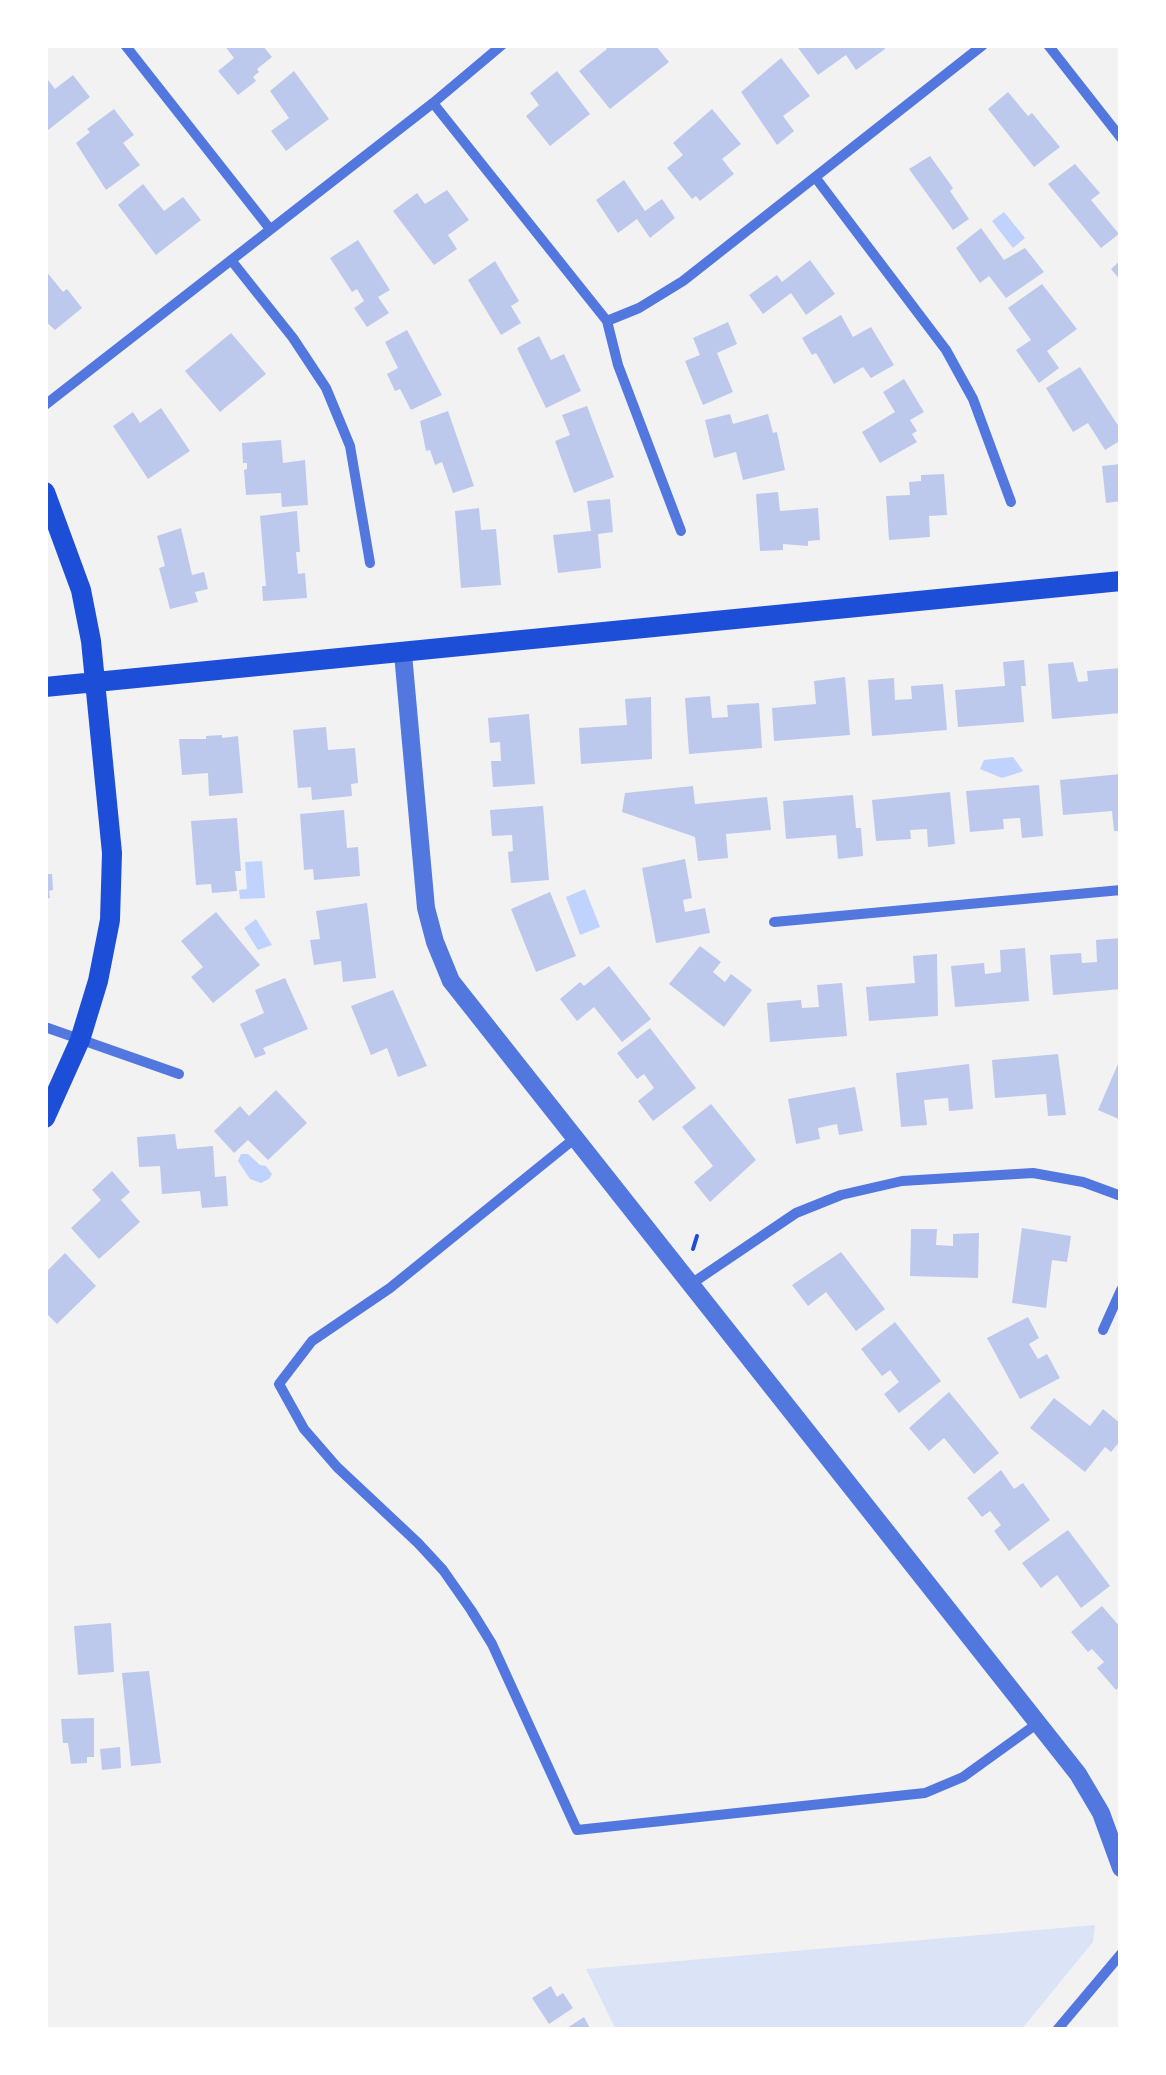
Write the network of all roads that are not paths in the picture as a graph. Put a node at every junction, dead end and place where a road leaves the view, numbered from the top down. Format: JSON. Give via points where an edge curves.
{"nodes":[{"id":1,"x":125,"y":45,"type":"edge"},
{"id":2,"x":502,"y":45,"type":"edge"},
{"id":3,"x":984,"y":45,"type":"edge"},
{"id":4,"x":1048,"y":45,"type":"edge"},
{"id":5,"x":433,"y":103,"type":"junction"},
{"id":6,"x":1121,"y":138,"type":"edge"},
{"id":7,"x":815,"y":178,"type":"junction"},
{"id":8,"x":270,"y":228,"type":"junction"},
{"id":9,"x":230,"y":260,"type":"junction"},
{"id":10,"x":607,"y":321,"type":"junction"},
{"id":11,"x":45,"y":406,"type":"edge"},
{"id":12,"x":45,"y":492,"type":"edge"},
{"id":13,"x":1011,"y":502,"type":"dead end"},
{"id":14,"x":682,"y":530,"type":"dead end"},
{"id":15,"x":370,"y":563,"type":"dead end"},
{"id":16,"x":1121,"y":581,"type":"edge"},
{"id":17,"x":402,"y":654,"type":"junction"},
{"id":18,"x":98,"y":683,"type":"junction"},
{"id":19,"x":45,"y":687,"type":"edge"},
{"id":20,"x":1121,"y":890,"type":"edge"},
{"id":21,"x":774,"y":922,"type":"dead end"},
{"id":22,"x":45,"y":1027,"type":"edge"},
{"id":23,"x":80,"y":1040,"type":"junction"},
{"id":24,"x":179,"y":1074,"type":"dead end"},
{"id":25,"x":45,"y":1118,"type":"edge"},
{"id":26,"x":574,"y":1138,"type":"junction"},
{"id":27,"x":1121,"y":1196,"type":"edge"},
{"id":28,"x":692,"y":1284,"type":"junction"},
{"id":29,"x":1121,"y":1290,"type":"edge"},
{"id":30,"x":1102,"y":1330,"type":"dead end"},
{"id":31,"x":1038,"y":1723,"type":"junction"},
{"id":32,"x":1121,"y":1868,"type":"edge"},
{"id":33,"x":1121,"y":1954,"type":"edge"},
{"id":34,"x":1058,"y":2030,"type":"edge"}],
"edges":[{"from":1,"to":8,"type":"street"},
{"from":2,"to":5,"type":"street"},
{"from":3,"to":7,"type":"street"},
{"from":4,"to":6,"type":"street"},
{"from":5,"to":8,"type":"street"},
{"from":5,"to":10,"type":"street"},
{"from":7,"to":10,"type":"street","via":[[682,281]]},
{"from":7,"to":13,"type":"street","via":[[946,350],[973,398]]},
{"from":8,"to":9,"type":"street"},
{"from":9,"to":11,"type":"street"},
{"from":9,"to":15,"type":"street","via":[[326,388],[350,446]]},
{"from":10,"to":14,"type":"street"},
{"from":12,"to":18,"type":"main road","via":[[81,590]]},
{"from":16,"to":17,"type":"main road"},
{"from":17,"to":18,"type":"main road"},
{"from":17,"to":26,"type":"street","via":[[426,908],[435,942],[451,981]]},
{"from":18,"to":19,"type":"main road"},
{"from":18,"to":23,"type":"main road","via":[[112,853],[110,920]]},
{"from":20,"to":21,"type":"street"},
{"from":22,"to":23,"type":"street"},
{"from":23,"to":24,"type":"street"},
{"from":23,"to":25,"type":"main road"},
{"from":26,"to":28,"type":"street"},
{"from":26,"to":31,"type":"street","via":[[390,1288],[312,1342],[279,1384],[304,1429],[418,1543],[472,1610],[576,1830],[924,1792],[963,1777]]},
{"from":27,"to":28,"type":"street","via":[[1033,1173],[902,1181],[796,1213]]},
{"from":28,"to":31,"type":"street"},
{"from":29,"to":30,"type":"street"},
{"from":31,"to":32,"type":"street","via":[[1101,1813]]},
{"from":33,"to":34,"type":"street"}]}
